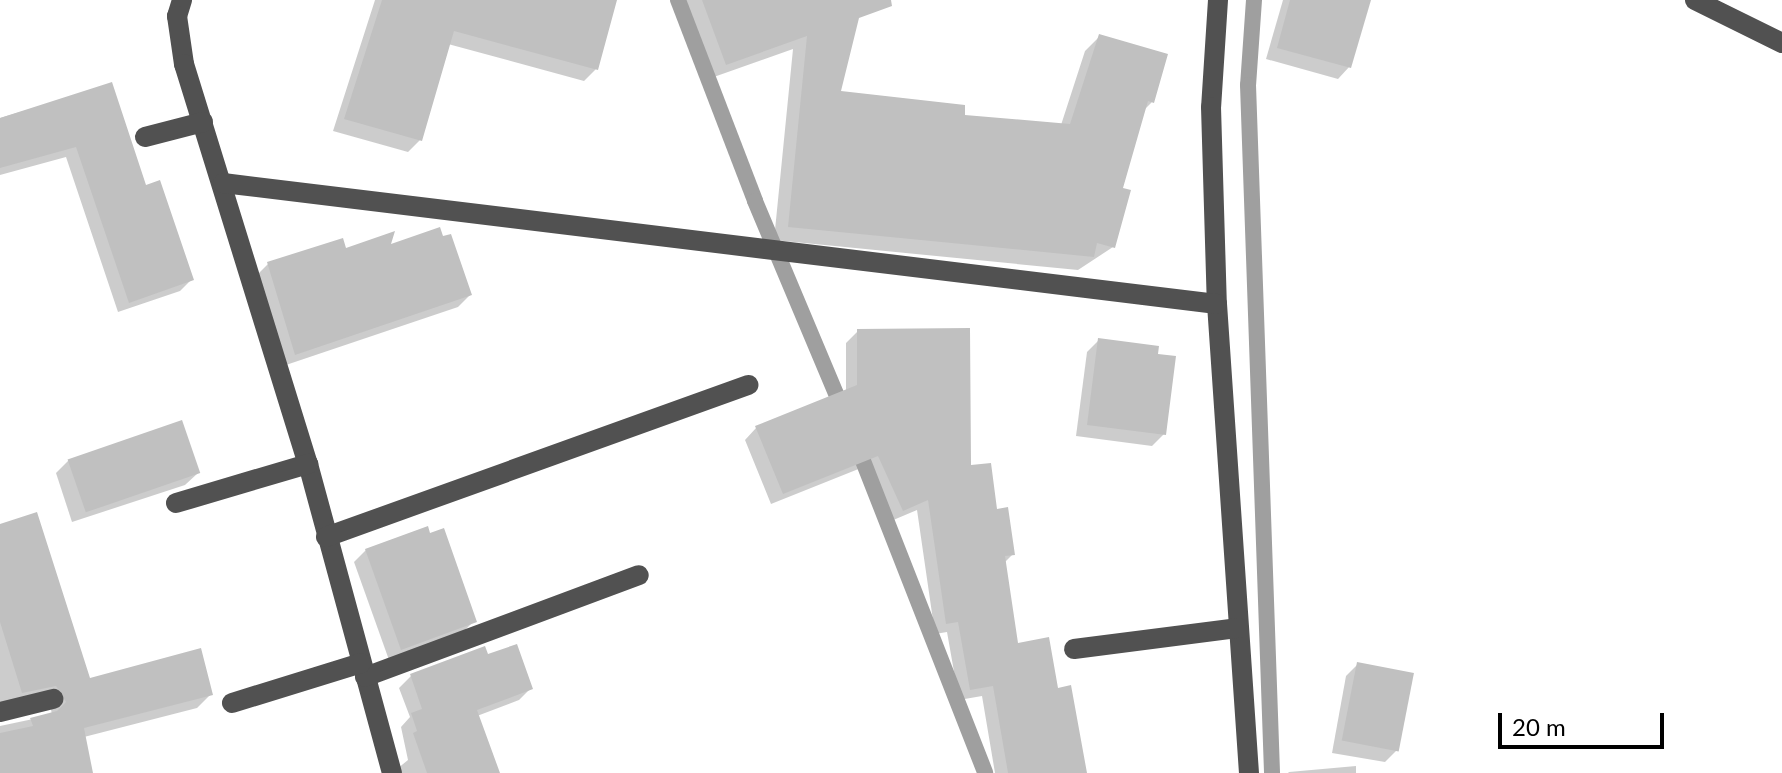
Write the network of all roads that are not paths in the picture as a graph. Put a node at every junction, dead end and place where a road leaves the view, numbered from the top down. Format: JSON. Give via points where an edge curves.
{"nodes":[{"id":1,"x":182,"y":0,"type":"edge"},
{"id":2,"x":1218,"y":0,"type":"edge"},
{"id":3,"x":1695,"y":0,"type":"edge"},
{"id":4,"x":1782,"y":43,"type":"edge"},
{"id":5,"x":203,"y":122,"type":"junction"},
{"id":6,"x":145,"y":137,"type":"dead end"},
{"id":7,"x":223,"y":183,"type":"junction"},
{"id":8,"x":1217,"y":304,"type":"junction"},
{"id":9,"x":749,"y":385,"type":"dead end"},
{"id":10,"x":308,"y":464,"type":"junction"},
{"id":11,"x":176,"y":503,"type":"dead end"},
{"id":12,"x":326,"y":537,"type":"junction"},
{"id":13,"x":639,"y":575,"type":"dead end"},
{"id":14,"x":1239,"y":628,"type":"junction"},
{"id":15,"x":1074,"y":649,"type":"dead end"},
{"id":16,"x":363,"y":670,"type":"junction"},
{"id":17,"x":53,"y":699,"type":"dead end"},
{"id":18,"x":232,"y":703,"type":"dead end"},
{"id":19,"x":0,"y":712,"type":"edge"},
{"id":20,"x":392,"y":773,"type":"edge"},
{"id":21,"x":1249,"y":773,"type":"edge"}],
"edges":[{"from":1,"to":5,"type":"street","via":[[177,16],[184,64]]},
{"from":2,"to":8,"type":"street","via":[[1211,107]]},
{"from":3,"to":4,"type":"street"},
{"from":5,"to":6,"type":"street"},
{"from":5,"to":7,"type":"street"},
{"from":7,"to":8,"type":"street"},
{"from":7,"to":10,"type":"street"},
{"from":8,"to":14,"type":"street"},
{"from":9,"to":12,"type":"street"},
{"from":10,"to":11,"type":"street"},
{"from":10,"to":12,"type":"street"},
{"from":12,"to":16,"type":"street"},
{"from":13,"to":16,"type":"street"},
{"from":14,"to":15,"type":"street"},
{"from":14,"to":21,"type":"street"},
{"from":16,"to":18,"type":"street"},
{"from":16,"to":20,"type":"street"},
{"from":17,"to":19,"type":"street"}]}
